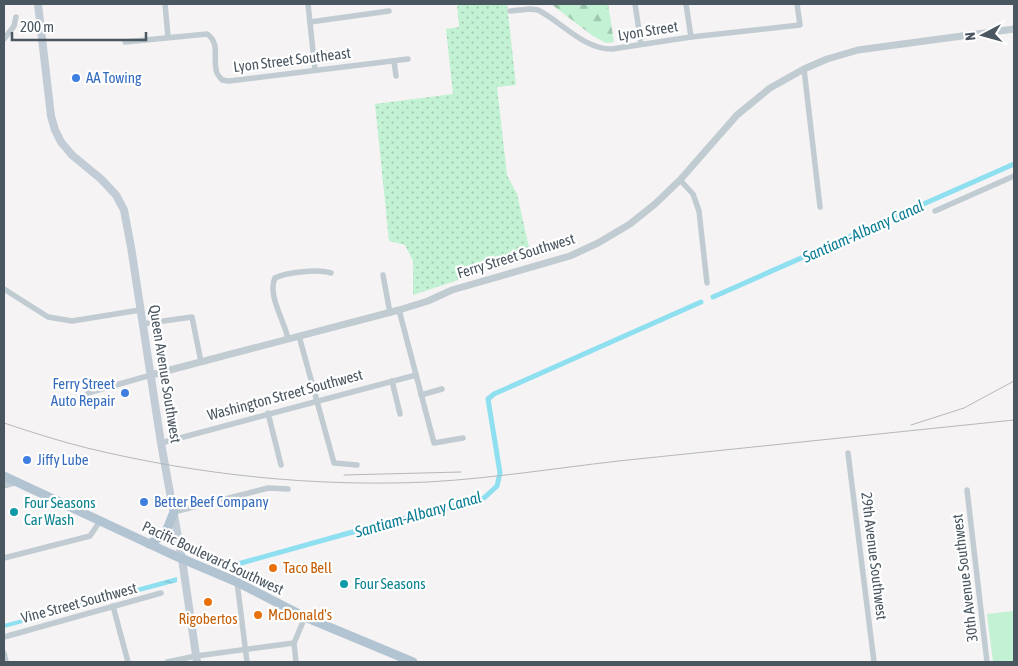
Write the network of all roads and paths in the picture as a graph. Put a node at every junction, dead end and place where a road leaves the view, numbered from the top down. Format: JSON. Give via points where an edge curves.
{"nodes":[{"id":1,"x":38,"y":4,"type":"edge"},
{"id":2,"x":165,"y":4,"type":"edge"},
{"id":3,"x":308,"y":4,"type":"edge"},
{"id":4,"x":635,"y":4,"type":"edge"},
{"id":5,"x":686,"y":4,"type":"edge"},
{"id":6,"x":797,"y":4,"type":"edge"},
{"id":7,"x":389,"y":11,"type":"dead end"},
{"id":8,"x":510,"y":11,"type":"dead end"},
{"id":9,"x":16,"y":17,"type":"dead end"},
{"id":10,"x":310,"y":22,"type":"junction"},
{"id":11,"x":1014,"y":28,"type":"edge"},
{"id":12,"x":168,"y":37,"type":"junction"},
{"id":13,"x":691,"y":37,"type":"junction"},
{"id":14,"x":4,"y":39,"type":"edge"},
{"id":15,"x":125,"y":42,"type":"dead end"},
{"id":16,"x":641,"y":44,"type":"junction"},
{"id":17,"x":408,"y":60,"type":"dead end"},
{"id":18,"x":394,"y":61,"type":"junction"},
{"id":19,"x":804,"y":69,"type":"junction"},
{"id":20,"x":315,"y":70,"type":"junction"},
{"id":21,"x":396,"y":76,"type":"dead end"},
{"id":22,"x":1014,"y":176,"type":"edge"},
{"id":23,"x":680,"y":180,"type":"junction"},
{"id":24,"x":820,"y":207,"type":"dead end"},
{"id":25,"x":935,"y":210,"type":"dead end"},
{"id":26,"x":330,"y":273,"type":"dead end"},
{"id":27,"x":383,"y":275,"type":"dead end"},
{"id":28,"x":707,"y":283,"type":"dead end"},
{"id":29,"x":4,"y":289,"type":"edge"},
{"id":30,"x":140,"y":310,"type":"junction"},
{"id":31,"x":399,"y":310,"type":"junction"},
{"id":32,"x":390,"y":312,"type":"junction"},
{"id":33,"x":142,"y":324,"type":"junction"},
{"id":34,"x":299,"y":336,"type":"junction"},
{"id":35,"x":288,"y":339,"type":"junction"},
{"id":36,"x":201,"y":362,"type":"junction"},
{"id":37,"x":151,"y":375,"type":"junction"},
{"id":38,"x":416,"y":375,"type":"junction"},
{"id":39,"x":392,"y":381,"type":"junction"},
{"id":40,"x":442,"y":389,"type":"dead end"},
{"id":41,"x":88,"y":393,"type":"dead end"},
{"id":42,"x":421,"y":395,"type":"junction"},
{"id":43,"x":317,"y":401,"type":"junction"},
{"id":44,"x":268,"y":413,"type":"junction"},
{"id":45,"x":400,"y":414,"type":"dead end"},
{"id":46,"x":462,"y":438,"type":"dead end"},
{"id":47,"x":161,"y":443,"type":"junction"},
{"id":48,"x":848,"y":453,"type":"dead end"},
{"id":49,"x":281,"y":465,"type":"dead end"},
{"id":50,"x":357,"y":465,"type":"dead end"},
{"id":51,"x":4,"y":476,"type":"edge"},
{"id":52,"x":15,"y":482,"type":"junction"},
{"id":53,"x":4,"y":485,"type":"edge"},
{"id":54,"x":288,"y":489,"type":"dead end"},
{"id":55,"x":967,"y":490,"type":"dead end"},
{"id":56,"x":174,"y":512,"type":"junction"},
{"id":57,"x":100,"y":521,"type":"junction"},
{"id":58,"x":149,"y":544,"type":"junction"},
{"id":59,"x":4,"y":558,"type":"edge"},
{"id":60,"x":182,"y":559,"type":"junction"},
{"id":61,"x":237,"y":582,"type":"junction"},
{"id":62,"x":161,"y":593,"type":"dead end"},
{"id":63,"x":114,"y":606,"type":"junction"},
{"id":64,"x":305,"y":616,"type":"junction"},
{"id":65,"x":4,"y":637,"type":"edge"},
{"id":66,"x":294,"y":643,"type":"junction"},
{"id":67,"x":246,"y":650,"type":"junction"},
{"id":68,"x":4,"y":653,"type":"edge"},
{"id":69,"x":197,"y":659,"type":"edge"},
{"id":70,"x":6,"y":662,"type":"edge"},
{"id":71,"x":128,"y":662,"type":"edge"},
{"id":72,"x":167,"y":662,"type":"edge"},
{"id":73,"x":247,"y":662,"type":"edge"},
{"id":74,"x":296,"y":662,"type":"edge"},
{"id":75,"x":412,"y":662,"type":"edge"},
{"id":76,"x":874,"y":662,"type":"edge"},
{"id":77,"x":987,"y":662,"type":"edge"}],
"edges":[{"from":1,"to":30,"type":"main road","name":"Queen Avenue Southwest","via":[[55,130],[72,155],[116,194],[124,210]]},
{"from":2,"to":12,"type":"street"},
{"from":3,"to":10,"type":"street"},
{"from":4,"to":16,"type":"street"},
{"from":5,"to":13,"type":"street"},
{"from":6,"to":13,"type":"street","name":"Lyon Street","via":[[800,25]]},
{"from":7,"to":10,"type":"street"},
{"from":8,"to":16,"type":"street","name":"Lyon Street","via":[[538,10],[600,49]]},
{"from":9,"to":14,"type":"street","via":[[14,26]]},
{"from":10,"to":20,"type":"street"},
{"from":11,"to":19,"type":"street","name":"Ferry Street Southwest","via":[[858,50]]},
{"from":12,"to":15,"type":"street","name":"Lyon Street Southeast"},
{"from":12,"to":20,"type":"street","name":"Lyon Street Southeast","via":[[207,34],[213,38],[217,73],[222,80]]},
{"from":13,"to":16,"type":"street","name":"Lyon Street"},
{"from":17,"to":18,"type":"street","name":"Lyon Street Southeast"},
{"from":18,"to":20,"type":"street","name":"Lyon Street Southeast"},
{"from":18,"to":21,"type":"street"},
{"from":19,"to":23,"type":"street","name":"Ferry Street Southwest","via":[[770,88],[737,115]]},
{"from":19,"to":24,"type":"street"},
{"from":22,"to":25,"type":"street"},
{"from":23,"to":28,"type":"street","via":[[693,194],[699,211]]},
{"from":23,"to":31,"type":"street","name":"Ferry Street Southwest","via":[[630,224],[570,256],[452,290]]},
{"from":26,"to":35,"type":"street","via":[[319,270],[275,278],[276,302]]},
{"from":27,"to":32,"type":"street"},
{"from":29,"to":30,"type":"street","via":[[48,317],[72,321]]},
{"from":30,"to":33,"type":"main road","name":"Queen Avenue Southwest"},
{"from":31,"to":32,"type":"street","name":"Ferry Street Southwest"},
{"from":31,"to":38,"type":"street"},
{"from":32,"to":34,"type":"street","name":"Ferry Street Southwest"},
{"from":33,"to":36,"type":"street","via":[[192,317]]},
{"from":33,"to":37,"type":"main road","name":"Queen Avenue Southwest"},
{"from":34,"to":35,"type":"street","name":"Ferry Street Southwest"},
{"from":34,"to":43,"type":"street"},
{"from":35,"to":36,"type":"street","name":"Ferry Street Southwest"},
{"from":36,"to":37,"type":"street","name":"Ferry Street Southwest"},
{"from":37,"to":41,"type":"street","name":"Ferry Street Southwest"},
{"from":37,"to":47,"type":"main road","name":"Queen Avenue Southwest"},
{"from":38,"to":39,"type":"street","name":"Washington Street Southwest"},
{"from":38,"to":42,"type":"street"},
{"from":39,"to":43,"type":"street","name":"Washington Street Southwest"},
{"from":39,"to":45,"type":"street"},
{"from":40,"to":42,"type":"street"},
{"from":42,"to":46,"type":"street","via":[[434,444]]},
{"from":43,"to":44,"type":"street","name":"Washington Street Southwest"},
{"from":43,"to":50,"type":"street","via":[[334,464]]},
{"from":44,"to":47,"type":"street","name":"Washington Street Southwest"},
{"from":44,"to":49,"type":"street"},
{"from":47,"to":56,"type":"main road","name":"Queen Avenue Southwest"},
{"from":48,"to":76,"type":"street","name":"29th Avenue Southwest"},
{"from":51,"to":52,"type":"main road","name":"Pacific Boulevard Southwest"},
{"from":52,"to":53,"type":"street"},
{"from":52,"to":57,"type":"main road","name":"Pacific Boulevard Southwest"},
{"from":54,"to":56,"type":"street","via":[[268,488]]},
{"from":55,"to":77,"type":"street","name":"30th Avenue Southwest"},
{"from":56,"to":58,"type":"main road","via":[[166,534]]},
{"from":56,"to":60,"type":"main road","name":"Queen Avenue Southwest"},
{"from":57,"to":58,"type":"main road","name":"Pacific Boulevard Southwest"},
{"from":57,"to":59,"type":"street","via":[[90,536]]},
{"from":58,"to":60,"type":"main road","name":"Pacific Boulevard Southwest"},
{"from":60,"to":61,"type":"main road","name":"Pacific Boulevard Southwest"},
{"from":60,"to":69,"type":"main road","name":"Queen Avenue Southwest"},
{"from":61,"to":64,"type":"main road","name":"Pacific Boulevard Southwest"},
{"from":61,"to":67,"type":"street"},
{"from":62,"to":63,"type":"street","name":"Vine Street Southwest"},
{"from":63,"to":65,"type":"street","name":"Vine Street Southwest"},
{"from":63,"to":71,"type":"street"},
{"from":64,"to":66,"type":"street"},
{"from":64,"to":75,"type":"main road","name":"Pacific Boulevard Southwest"},
{"from":66,"to":67,"type":"street"},
{"from":66,"to":74,"type":"street"},
{"from":67,"to":69,"type":"street"},
{"from":67,"to":73,"type":"street"},
{"from":68,"to":70,"type":"street"},
{"from":69,"to":72,"type":"street"}]}
